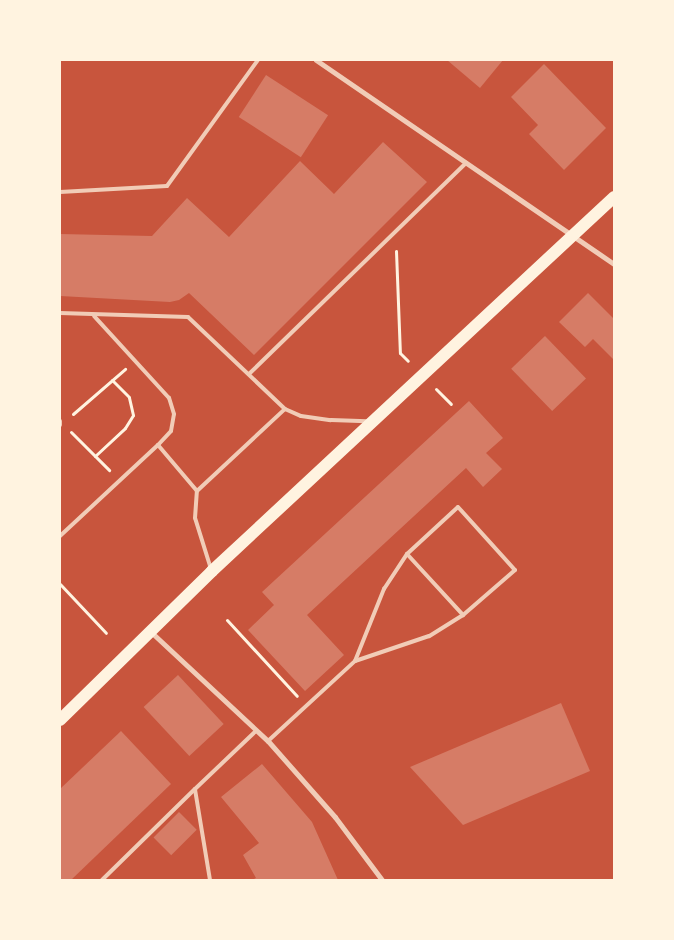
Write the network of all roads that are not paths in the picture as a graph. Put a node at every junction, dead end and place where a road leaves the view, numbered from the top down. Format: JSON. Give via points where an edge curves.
{"nodes":[{"id":1,"x":258,"y":60,"type":"edge"},
{"id":2,"x":316,"y":60,"type":"edge"},
{"id":3,"x":466,"y":163,"type":"junction"},
{"id":4,"x":60,"y":192,"type":"edge"},
{"id":5,"x":614,"y":197,"type":"edge"},
{"id":6,"x":572,"y":236,"type":"junction"},
{"id":7,"x":614,"y":264,"type":"edge"},
{"id":8,"x":60,"y":313,"type":"edge"},
{"id":9,"x":94,"y":316,"type":"junction"},
{"id":10,"x":250,"y":374,"type":"junction"},
{"id":11,"x":285,"y":409,"type":"junction"},
{"id":12,"x":372,"y":421,"type":"junction"},
{"id":13,"x":158,"y":445,"type":"junction"},
{"id":14,"x":197,"y":491,"type":"junction"},
{"id":15,"x":60,"y":536,"type":"edge"},
{"id":16,"x":406,"y":554,"type":"junction"},
{"id":17,"x":212,"y":570,"type":"junction"},
{"id":18,"x":463,"y":615,"type":"junction"},
{"id":19,"x":151,"y":632,"type":"junction"},
{"id":20,"x":355,"y":661,"type":"junction"},
{"id":21,"x":60,"y":720,"type":"edge"},
{"id":22,"x":256,"y":730,"type":"junction"},
{"id":23,"x":268,"y":741,"type":"junction"},
{"id":24,"x":195,"y":789,"type":"junction"},
{"id":25,"x":102,"y":880,"type":"edge"},
{"id":26,"x":210,"y":880,"type":"edge"},
{"id":27,"x":382,"y":880,"type":"edge"}],
"edges":[{"from":1,"to":4,"type":"lane","via":[[167,186]]},
{"from":2,"to":3,"type":"street"},
{"from":3,"to":6,"type":"street"},
{"from":3,"to":10,"type":"lane"},
{"from":5,"to":6,"type":"main road"},
{"from":6,"to":7,"type":"street"},
{"from":6,"to":12,"type":"main road"},
{"from":8,"to":9,"type":"lane"},
{"from":9,"to":10,"type":"lane","via":[[188,317]]},
{"from":9,"to":13,"type":"lane","via":[[170,398],[174,414],[171,431]]},
{"from":10,"to":11,"type":"lane"},
{"from":11,"to":12,"type":"lane","via":[[301,416]]},
{"from":11,"to":14,"type":"lane"},
{"from":12,"to":17,"type":"main road"},
{"from":13,"to":14,"type":"lane"},
{"from":13,"to":15,"type":"lane"},
{"from":14,"to":17,"type":"lane","via":[[195,518]]},
{"from":16,"to":18,"type":"lane"},
{"from":16,"to":18,"type":"lane","via":[[458,507],[515,570]]},
{"from":16,"to":20,"type":"lane","via":[[384,589]]},
{"from":17,"to":19,"type":"main road"},
{"from":18,"to":20,"type":"lane","via":[[430,636]]},
{"from":19,"to":21,"type":"main road"},
{"from":19,"to":22,"type":"street"},
{"from":20,"to":23,"type":"lane"},
{"from":22,"to":23,"type":"street"},
{"from":22,"to":24,"type":"lane"},
{"from":23,"to":27,"type":"street","via":[[335,817]]},
{"from":24,"to":25,"type":"lane"},
{"from":24,"to":26,"type":"lane"}]}
